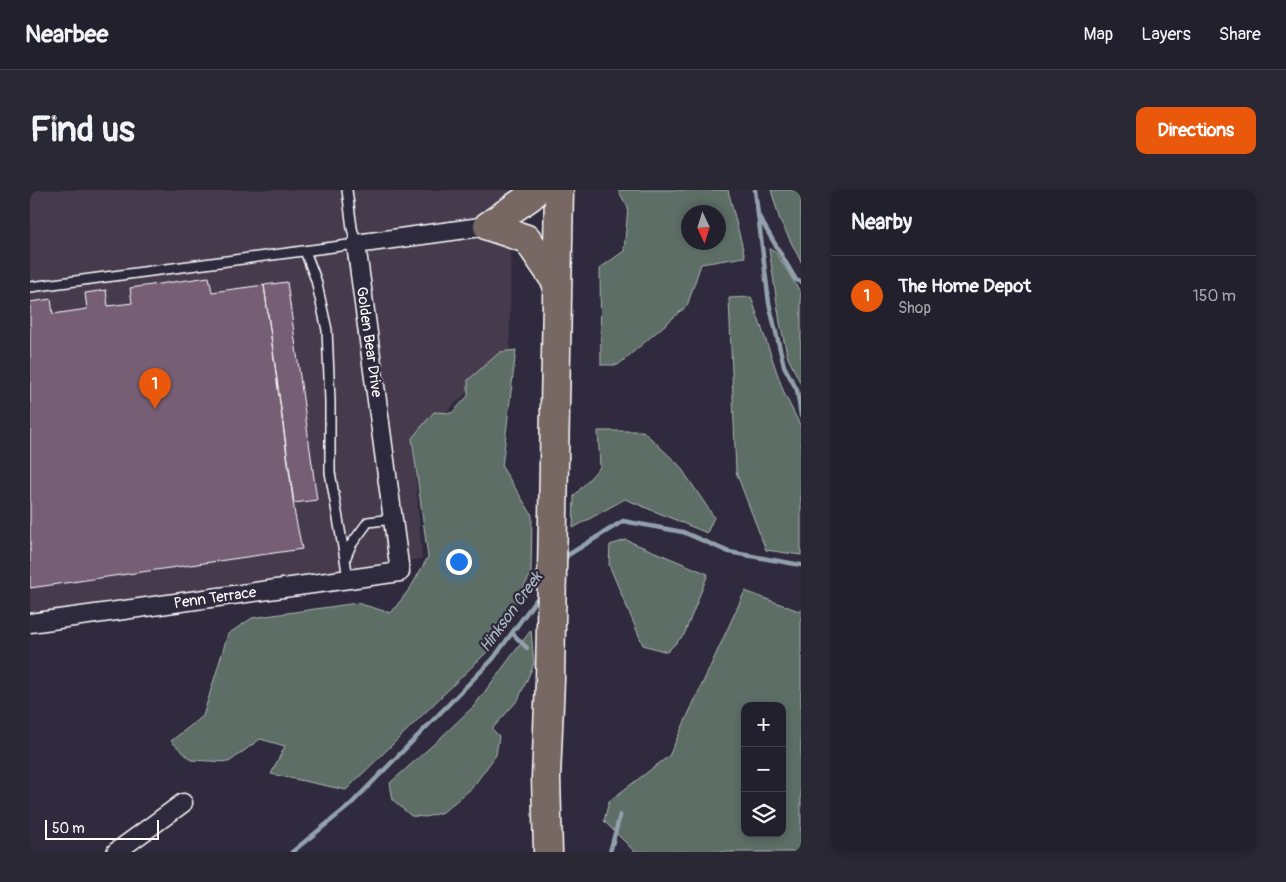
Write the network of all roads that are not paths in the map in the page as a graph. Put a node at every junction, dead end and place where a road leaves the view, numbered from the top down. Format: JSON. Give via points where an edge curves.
{"nodes":[{"id":1,"x":347,"y":190,"type":"edge"},
{"id":2,"x":536,"y":190,"type":"edge"},
{"id":3,"x":559,"y":190,"type":"edge"},
{"id":4,"x":488,"y":226,"type":"junction"},
{"id":5,"x":356,"y":244,"type":"junction"},
{"id":6,"x":305,"y":251,"type":"junction"},
{"id":7,"x":557,"y":283,"type":"junction"},
{"id":8,"x":30,"y":287,"type":"edge"},
{"id":9,"x":393,"y":519,"type":"junction"},
{"id":10,"x":345,"y":559,"type":"junction"},
{"id":11,"x":400,"y":572,"type":"joint"},
{"id":12,"x":348,"y":579,"type":"junction"},
{"id":13,"x":30,"y":624,"type":"edge"},
{"id":14,"x":546,"y":778,"type":"junction"},
{"id":15,"x":183,"y":803,"type":"dead end"},
{"id":16,"x":116,"y":852,"type":"edge"},
{"id":17,"x":533,"y":852,"type":"edge"},
{"id":18,"x":548,"y":852,"type":"edge"}],
"edges":[{"from":1,"to":5,"type":"lane"},
{"from":2,"to":4,"type":"highway"},
{"from":3,"to":7,"type":"highway"},
{"from":4,"to":5,"type":"street"},
{"from":4,"to":7,"type":"highway","via":[[527,239]]},
{"from":5,"to":6,"type":"lane"},
{"from":5,"to":9,"type":"street","name":"Golden Bear Drive"},
{"from":6,"to":8,"type":"lane"},
{"from":6,"to":10,"type":"lane","via":[[316,280],[327,330],[330,472]]},
{"from":7,"to":14,"type":"highway"},
{"from":9,"to":10,"type":"lane","via":[[368,522],[351,544]]},
{"from":9,"to":11,"type":"street","name":"Golden Bear Drive"},
{"from":10,"to":12,"type":"lane"},
{"from":11,"to":12,"type":"street","name":"Penn Terrace"},
{"from":12,"to":13,"type":"street","name":"Penn Terrace"},
{"from":14,"to":17,"type":"highway"},
{"from":14,"to":18,"type":"highway"},
{"from":15,"to":16,"type":"street"}]}
